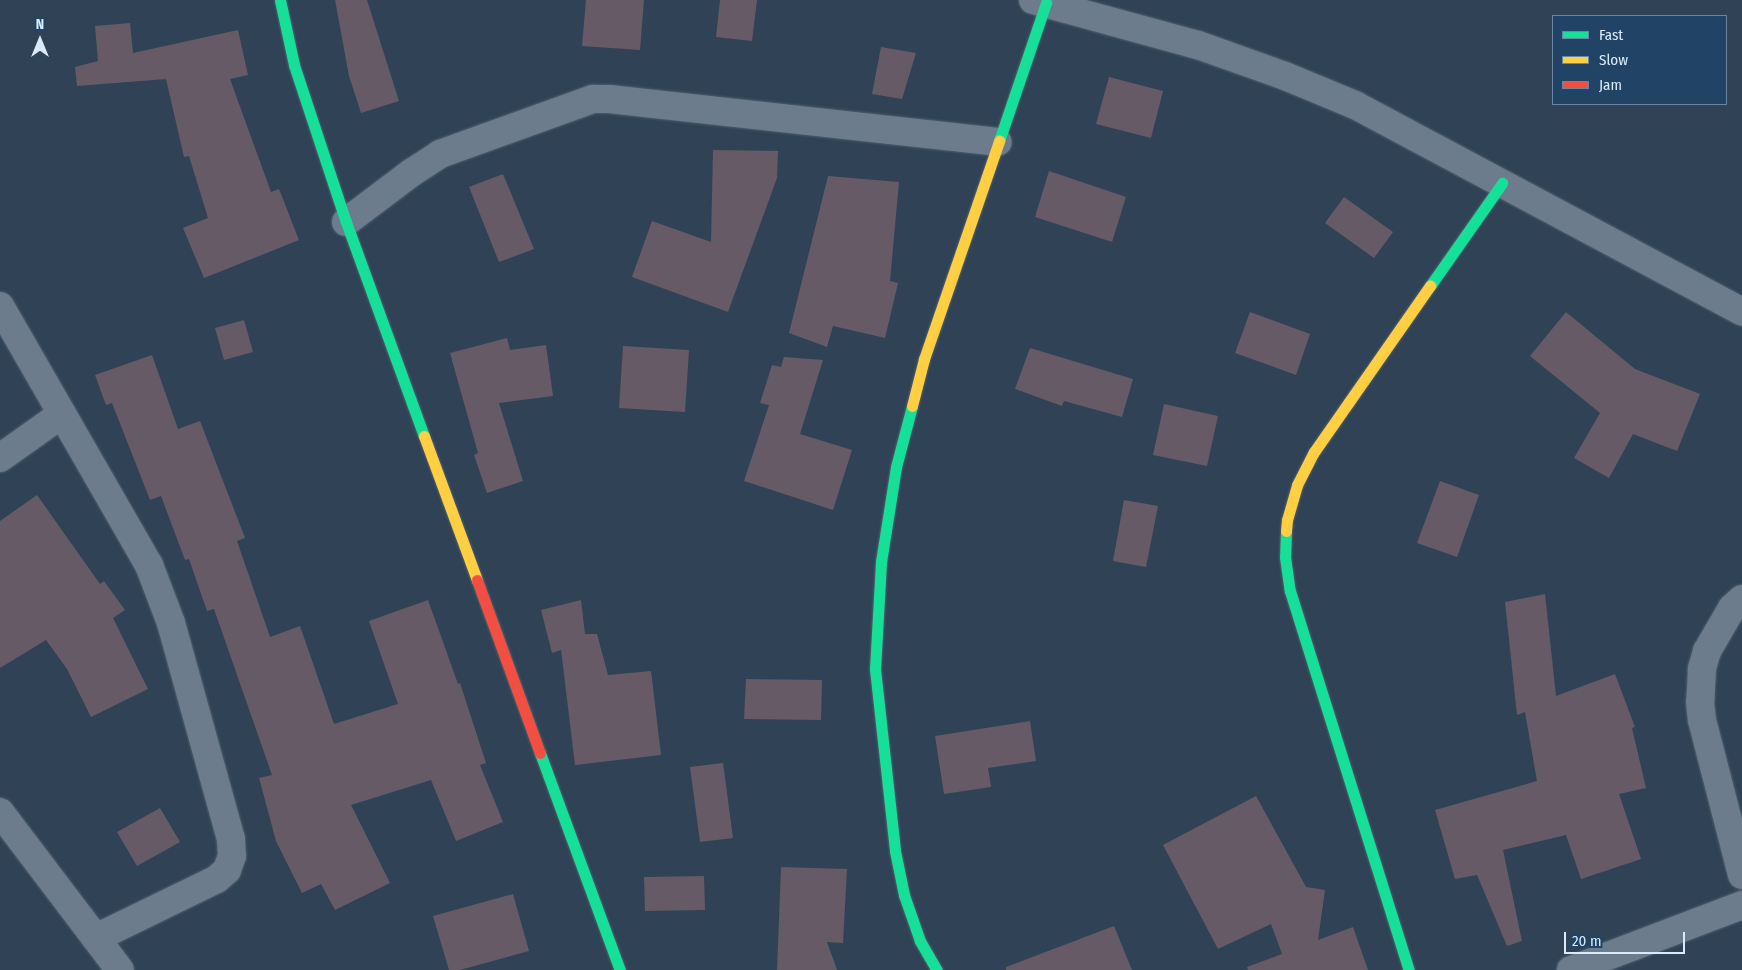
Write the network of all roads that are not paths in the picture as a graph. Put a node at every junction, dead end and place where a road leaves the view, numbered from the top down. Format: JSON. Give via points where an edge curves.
{"nodes":[{"id":1,"x":280,"y":0,"type":"edge"},
{"id":2,"x":1040,"y":2,"type":"edge"},
{"id":3,"x":998,"y":142,"type":"junction"},
{"id":4,"x":1502,"y":183,"type":"junction"},
{"id":5,"x":346,"y":222,"type":"junction"},
{"id":6,"x":0,"y":306,"type":"edge"},
{"id":7,"x":1742,"y":312,"type":"edge"},
{"id":8,"x":62,"y":414,"type":"junction"},
{"id":9,"x":0,"y":458,"type":"edge"},
{"id":10,"x":1742,"y":599,"type":"edge"},
{"id":11,"x":0,"y":812,"type":"edge"},
{"id":12,"x":1742,"y":875,"type":"edge"},
{"id":13,"x":1742,"y":905,"type":"edge"},
{"id":14,"x":96,"y":938,"type":"junction"},
{"id":15,"x":120,"y":970,"type":"edge"},
{"id":16,"x":620,"y":970,"type":"edge"},
{"id":17,"x":937,"y":970,"type":"edge"},
{"id":18,"x":1409,"y":970,"type":"edge"},
{"id":19,"x":1571,"y":970,"type":"edge"}],
"edges":[{"from":1,"to":5,"type":"street","via":[[294,65]]},
{"from":2,"to":3,"type":"street"},
{"from":2,"to":4,"type":"street","via":[[1198,45],[1286,76],[1355,105]]},
{"from":3,"to":5,"type":"street","via":[[593,99],[440,154]]},
{"from":3,"to":17,"type":"street","via":[[924,358],[896,467],[880,562],[876,669],[895,851],[907,904],[920,941]]},
{"from":4,"to":7,"type":"street"},
{"from":4,"to":18,"type":"street","via":[[1314,452],[1297,485],[1287,520],[1285,556],[1290,592]]},
{"from":5,"to":16,"type":"street"},
{"from":6,"to":8,"type":"street"},
{"from":8,"to":9,"type":"street"},
{"from":8,"to":14,"type":"street","via":[[149,565],[171,623],[231,839],[232,856],[228,870],[217,880]]},
{"from":10,"to":12,"type":"street","via":[[1728,614],[1707,650],[1700,702]]},
{"from":11,"to":14,"type":"street"},
{"from":13,"to":19,"type":"street"},
{"from":14,"to":15,"type":"street"}]}
